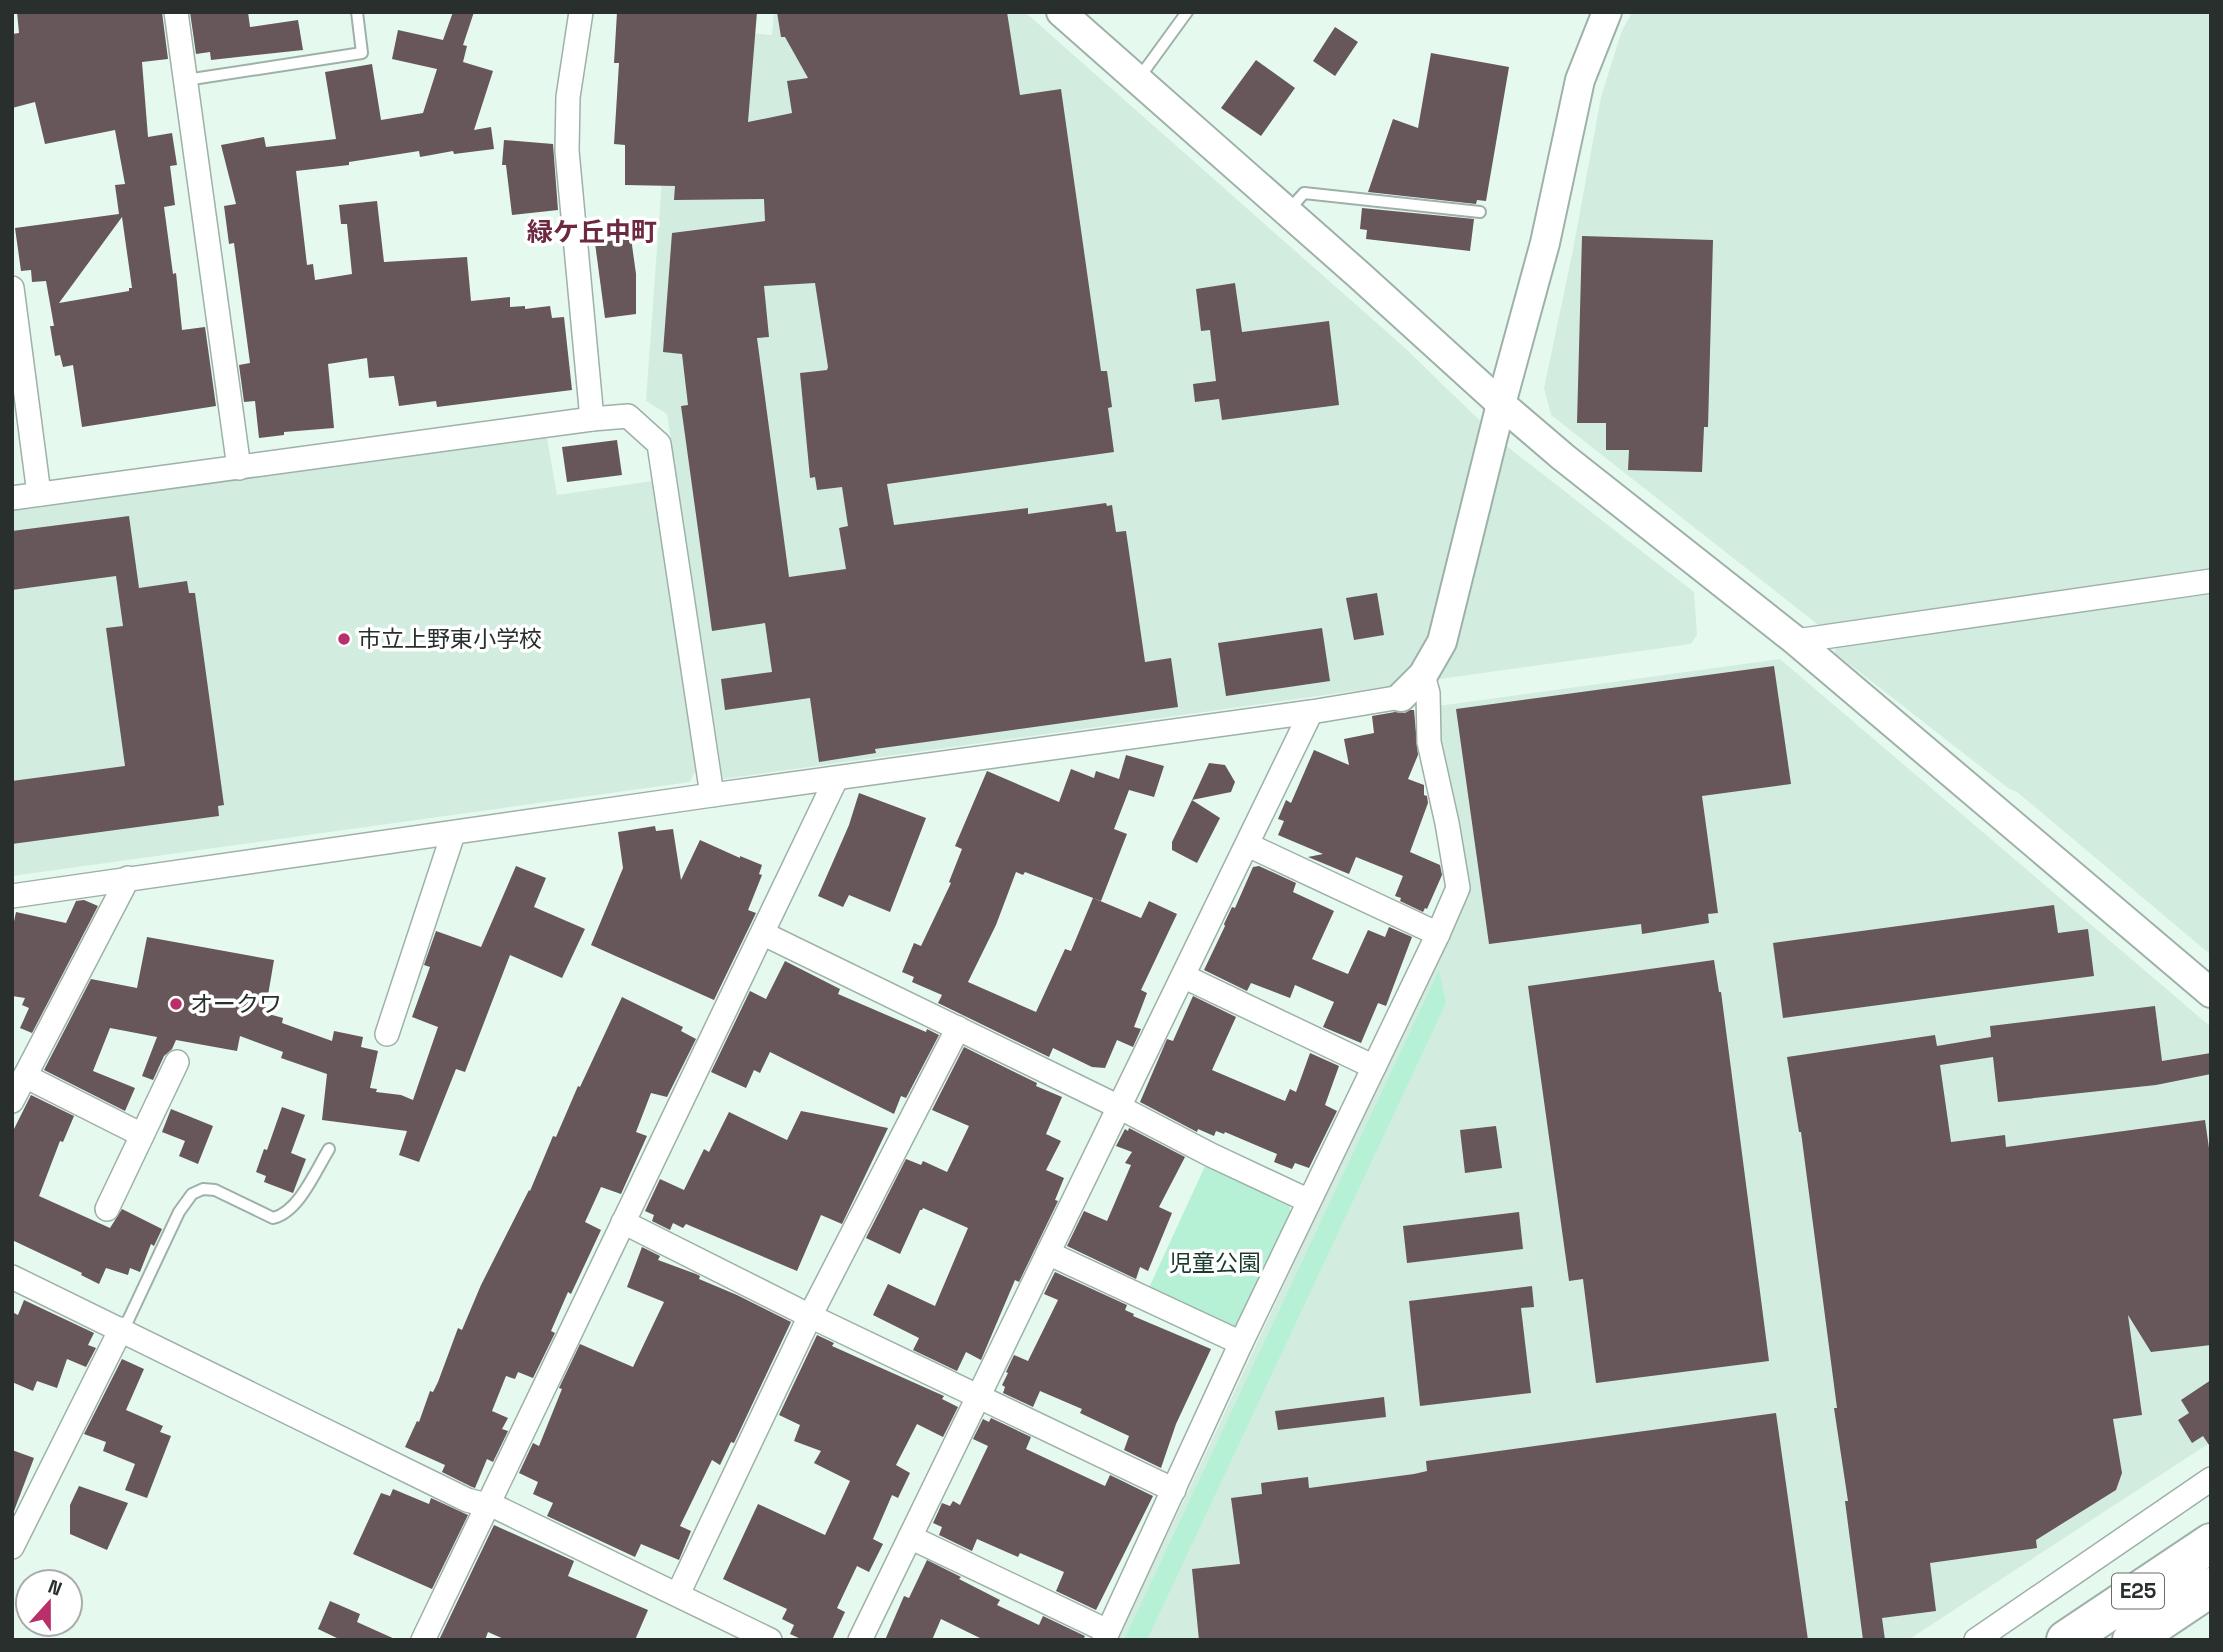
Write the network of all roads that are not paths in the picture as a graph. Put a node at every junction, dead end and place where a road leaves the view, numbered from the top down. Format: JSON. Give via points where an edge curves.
{"nodes":[{"id":1,"x":176,"y":12,"type":"edge"},
{"id":2,"x":356,"y":12,"type":"edge"},
{"id":3,"x":581,"y":12,"type":"edge"},
{"id":4,"x":1061,"y":12,"type":"edge"},
{"id":5,"x":1187,"y":12,"type":"edge"},
{"id":6,"x":1607,"y":12,"type":"edge"},
{"id":7,"x":186,"y":80,"type":"junction"},
{"id":8,"x":1138,"y":80,"type":"junction"},
{"id":9,"x":1287,"y":212,"type":"junction"},
{"id":10,"x":1480,"y":212,"type":"dead end"},
{"id":11,"x":12,"y":288,"type":"edge"},
{"id":12,"x":1501,"y":404,"type":"junction"},
{"id":13,"x":592,"y":419,"type":"junction"},
{"id":14,"x":239,"y":468,"type":"junction"},
{"id":15,"x":39,"y":494,"type":"junction"},
{"id":16,"x":12,"y":498,"type":"edge"},
{"id":17,"x":2211,"y":581,"type":"edge"},
{"id":18,"x":1796,"y":641,"type":"junction"},
{"id":19,"x":1423,"y":675,"type":"junction"},
{"id":20,"x":1401,"y":697,"type":"joint"},
{"id":21,"x":1311,"y":712,"type":"junction"},
{"id":22,"x":836,"y":779,"type":"junction"},
{"id":23,"x":712,"y":795,"type":"junction"},
{"id":24,"x":453,"y":834,"type":"junction"},
{"id":25,"x":1248,"y":845,"type":"junction"},
{"id":26,"x":128,"y":878,"type":"junction"},
{"id":27,"x":12,"y":897,"type":"edge"},
{"id":28,"x":764,"y":934,"type":"junction"},
{"id":29,"x":1438,"y":934,"type":"junction"},
{"id":30,"x":1183,"y":976,"type":"junction"},
{"id":31,"x":2211,"y":993,"type":"edge"},
{"id":32,"x":958,"y":1028,"type":"junction"},
{"id":33,"x":387,"y":1034,"type":"dead end"},
{"id":34,"x":177,"y":1062,"type":"dead end"},
{"id":35,"x":1374,"y":1068,"type":"junction"},
{"id":36,"x":25,"y":1076,"type":"junction"},
{"id":37,"x":12,"y":1101,"type":"edge"},
{"id":38,"x":1119,"y":1107,"type":"junction"},
{"id":39,"x":142,"y":1135,"type":"junction"},
{"id":40,"x":329,"y":1149,"type":"dead end"},
{"id":41,"x":1309,"y":1201,"type":"junction"},
{"id":42,"x":107,"y":1209,"type":"dead end"},
{"id":43,"x":623,"y":1222,"type":"junction"},
{"id":44,"x":1048,"y":1253,"type":"junction"},
{"id":45,"x":12,"y":1277,"type":"edge"},
{"id":46,"x":810,"y":1316,"type":"junction"},
{"id":47,"x":122,"y":1330,"type":"junction"},
{"id":48,"x":1241,"y":1343,"type":"junction"},
{"id":49,"x":980,"y":1396,"type":"junction"},
{"id":50,"x":2211,"y":1479,"type":"edge"},
{"id":51,"x":1174,"y":1490,"type":"junction"},
{"id":52,"x":487,"y":1506,"type":"junction"},
{"id":53,"x":910,"y":1537,"type":"junction"},
{"id":54,"x":2211,"y":1543,"type":"edge"},
{"id":55,"x":12,"y":1547,"type":"edge"},
{"id":56,"x":2211,"y":1587,"type":"edge"},
{"id":57,"x":678,"y":1594,"type":"junction"},
{"id":58,"x":1105,"y":1635,"type":"edge"},
{"id":59,"x":423,"y":1640,"type":"edge"},
{"id":60,"x":771,"y":1640,"type":"edge"},
{"id":61,"x":860,"y":1640,"type":"edge"},
{"id":62,"x":1976,"y":1640,"type":"edge"},
{"id":63,"x":2066,"y":1640,"type":"edge"},
{"id":64,"x":2132,"y":1640,"type":"edge"}],
"edges":[{"from":1,"to":7,"type":"street"},
{"from":2,"to":7,"type":"lane","via":[[362,53]]},
{"from":3,"to":13,"type":"street","via":[[568,97],[566,151]]},
{"from":4,"to":8,"type":"street"},
{"from":5,"to":8,"type":"lane"},
{"from":6,"to":12,"type":"street","via":[[1580,80],[1545,243]]},
{"from":7,"to":14,"type":"street"},
{"from":8,"to":9,"type":"street"},
{"from":9,"to":10,"type":"lane","via":[[1304,192]]},
{"from":9,"to":12,"type":"street"},
{"from":11,"to":15,"type":"street"},
{"from":12,"to":18,"type":"street"},
{"from":12,"to":19,"type":"street","via":[[1442,642]]},
{"from":13,"to":14,"type":"street"},
{"from":13,"to":23,"type":"street","via":[[628,416],[659,444]]},
{"from":14,"to":15,"type":"street"},
{"from":15,"to":16,"type":"street"},
{"from":17,"to":18,"type":"street"},
{"from":18,"to":31,"type":"street"},
{"from":19,"to":20,"type":"street"},
{"from":19,"to":29,"type":"street","via":[[1429,743],[1458,888]]},
{"from":20,"to":21,"type":"street"},
{"from":21,"to":22,"type":"street"},
{"from":21,"to":25,"type":"street"},
{"from":22,"to":23,"type":"street"},
{"from":22,"to":28,"type":"street"},
{"from":23,"to":24,"type":"street"},
{"from":24,"to":26,"type":"street"},
{"from":24,"to":33,"type":"street"},
{"from":25,"to":29,"type":"street"},
{"from":25,"to":30,"type":"street"},
{"from":26,"to":27,"type":"street"},
{"from":26,"to":36,"type":"street"},
{"from":28,"to":32,"type":"street"},
{"from":28,"to":43,"type":"street"},
{"from":29,"to":35,"type":"street"},
{"from":30,"to":35,"type":"street"},
{"from":30,"to":38,"type":"street"},
{"from":32,"to":38,"type":"street"},
{"from":32,"to":46,"type":"street"},
{"from":34,"to":39,"type":"street"},
{"from":35,"to":41,"type":"street"},
{"from":36,"to":37,"type":"street"},
{"from":36,"to":39,"type":"street"},
{"from":38,"to":41,"type":"street"},
{"from":38,"to":44,"type":"street"},
{"from":39,"to":42,"type":"street"},
{"from":40,"to":47,"type":"lane","via":[[296,1203],[281,1216],[273,1218],[215,1190],[192,1194]]},
{"from":41,"to":48,"type":"street"},
{"from":43,"to":46,"type":"street"},
{"from":43,"to":52,"type":"street"},
{"from":44,"to":48,"type":"street"},
{"from":44,"to":49,"type":"street"},
{"from":45,"to":47,"type":"street"},
{"from":46,"to":49,"type":"street"},
{"from":46,"to":57,"type":"street"},
{"from":47,"to":52,"type":"street"},
{"from":47,"to":55,"type":"street"},
{"from":48,"to":51,"type":"street"},
{"from":49,"to":51,"type":"street"},
{"from":49,"to":53,"type":"street"},
{"from":50,"to":62,"type":"street"},
{"from":51,"to":58,"type":"street"},
{"from":52,"to":57,"type":"street"},
{"from":52,"to":59,"type":"street"},
{"from":53,"to":58,"type":"street"},
{"from":53,"to":61,"type":"street"},
{"from":54,"to":63,"type":"highway","number":"E25"},
{"from":56,"to":64,"type":"highway","number":"E25"},
{"from":57,"to":60,"type":"street"}]}
